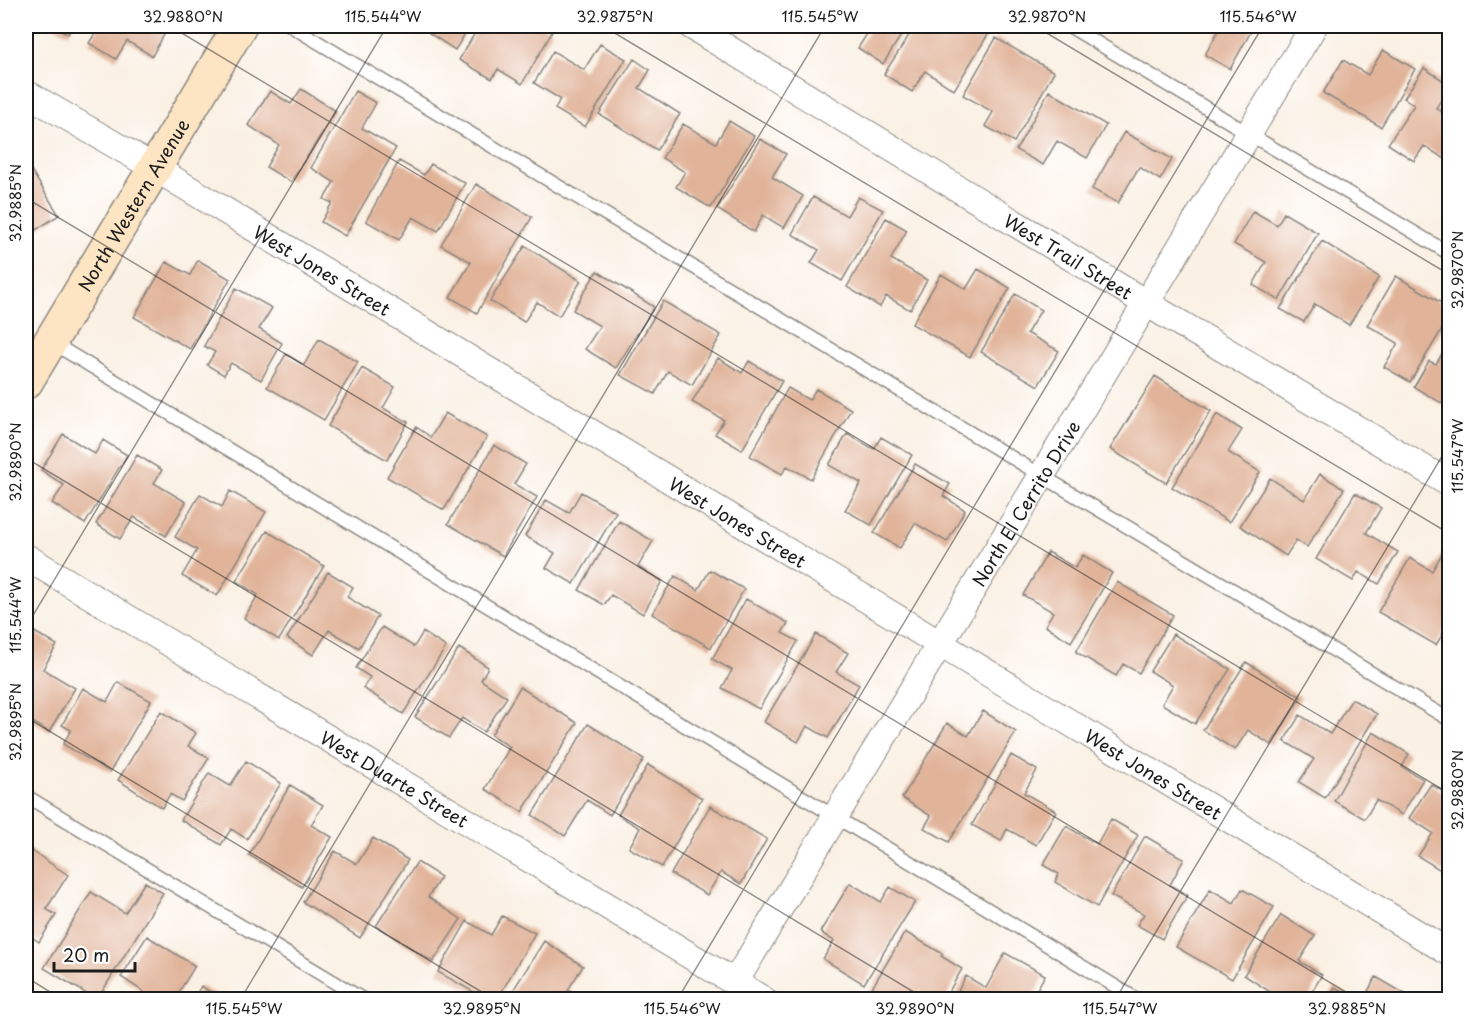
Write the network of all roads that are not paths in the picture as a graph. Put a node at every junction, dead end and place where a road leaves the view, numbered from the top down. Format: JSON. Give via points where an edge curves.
{"nodes":[{"id":1,"x":240,"y":26,"type":"edge"},
{"id":2,"x":291,"y":26,"type":"edge"},
{"id":3,"x":691,"y":26,"type":"edge"},
{"id":4,"x":1070,"y":26,"type":"edge"},
{"id":5,"x":1314,"y":26,"type":"edge"},
{"id":6,"x":26,"y":93,"type":"edge"},
{"id":7,"x":1249,"y":133,"type":"junction"},
{"id":8,"x":153,"y":167,"type":"junction"},
{"id":9,"x":1449,"y":254,"type":"edge"},
{"id":10,"x":1146,"y":303,"type":"junction"},
{"id":11,"x":50,"y":341,"type":"junction"},
{"id":12,"x":26,"y":382,"type":"edge"},
{"id":13,"x":1042,"y":476,"type":"junction"},
{"id":14,"x":1449,"y":484,"type":"edge"},
{"id":15,"x":26,"y":557,"type":"edge"},
{"id":16,"x":941,"y":644,"type":"junction"},
{"id":17,"x":1449,"y":720,"type":"edge"},
{"id":18,"x":26,"y":796,"type":"edge"},
{"id":19,"x":837,"y":816,"type":"junction"},
{"id":20,"x":1449,"y":953,"type":"edge"},
{"id":21,"x":735,"y":982,"type":"junction"},
{"id":22,"x":364,"y":999,"type":"edge"},
{"id":23,"x":764,"y":999,"type":"edge"},
{"id":24,"x":1138,"y":999,"type":"edge"}],
"edges":[{"from":1,"to":8,"type":"main road","name":"North Western Avenue"},
{"from":2,"to":13,"type":"lane"},
{"from":3,"to":10,"type":"street","name":"West Trail Street"},
{"from":4,"to":7,"type":"lane"},
{"from":5,"to":7,"type":"street","name":"North El Cerrito Drive"},
{"from":6,"to":8,"type":"street","name":"West Jones Street"},
{"from":7,"to":9,"type":"lane"},
{"from":7,"to":10,"type":"street","name":"North El Cerrito Drive"},
{"from":8,"to":11,"type":"main road","name":"North Western Avenue"},
{"from":8,"to":16,"type":"street","name":"West Jones Street"},
{"from":10,"to":13,"type":"street","name":"North El Cerrito Drive"},
{"from":10,"to":14,"type":"street","name":"West Trail Street"},
{"from":11,"to":12,"type":"main road","name":"North Western Avenue"},
{"from":11,"to":19,"type":"lane"},
{"from":13,"to":16,"type":"street","name":"North El Cerrito Drive"},
{"from":13,"to":17,"type":"lane"},
{"from":15,"to":21,"type":"street","name":"West Duarte Street"},
{"from":16,"to":19,"type":"street","name":"North El Cerrito Drive"},
{"from":16,"to":20,"type":"street","name":"West Jones Street"},
{"from":18,"to":22,"type":"lane"},
{"from":19,"to":21,"type":"street","name":"North El Cerrito Drive"},
{"from":19,"to":24,"type":"lane"},
{"from":21,"to":23,"type":"street","name":"West Duarte Street"}]}
